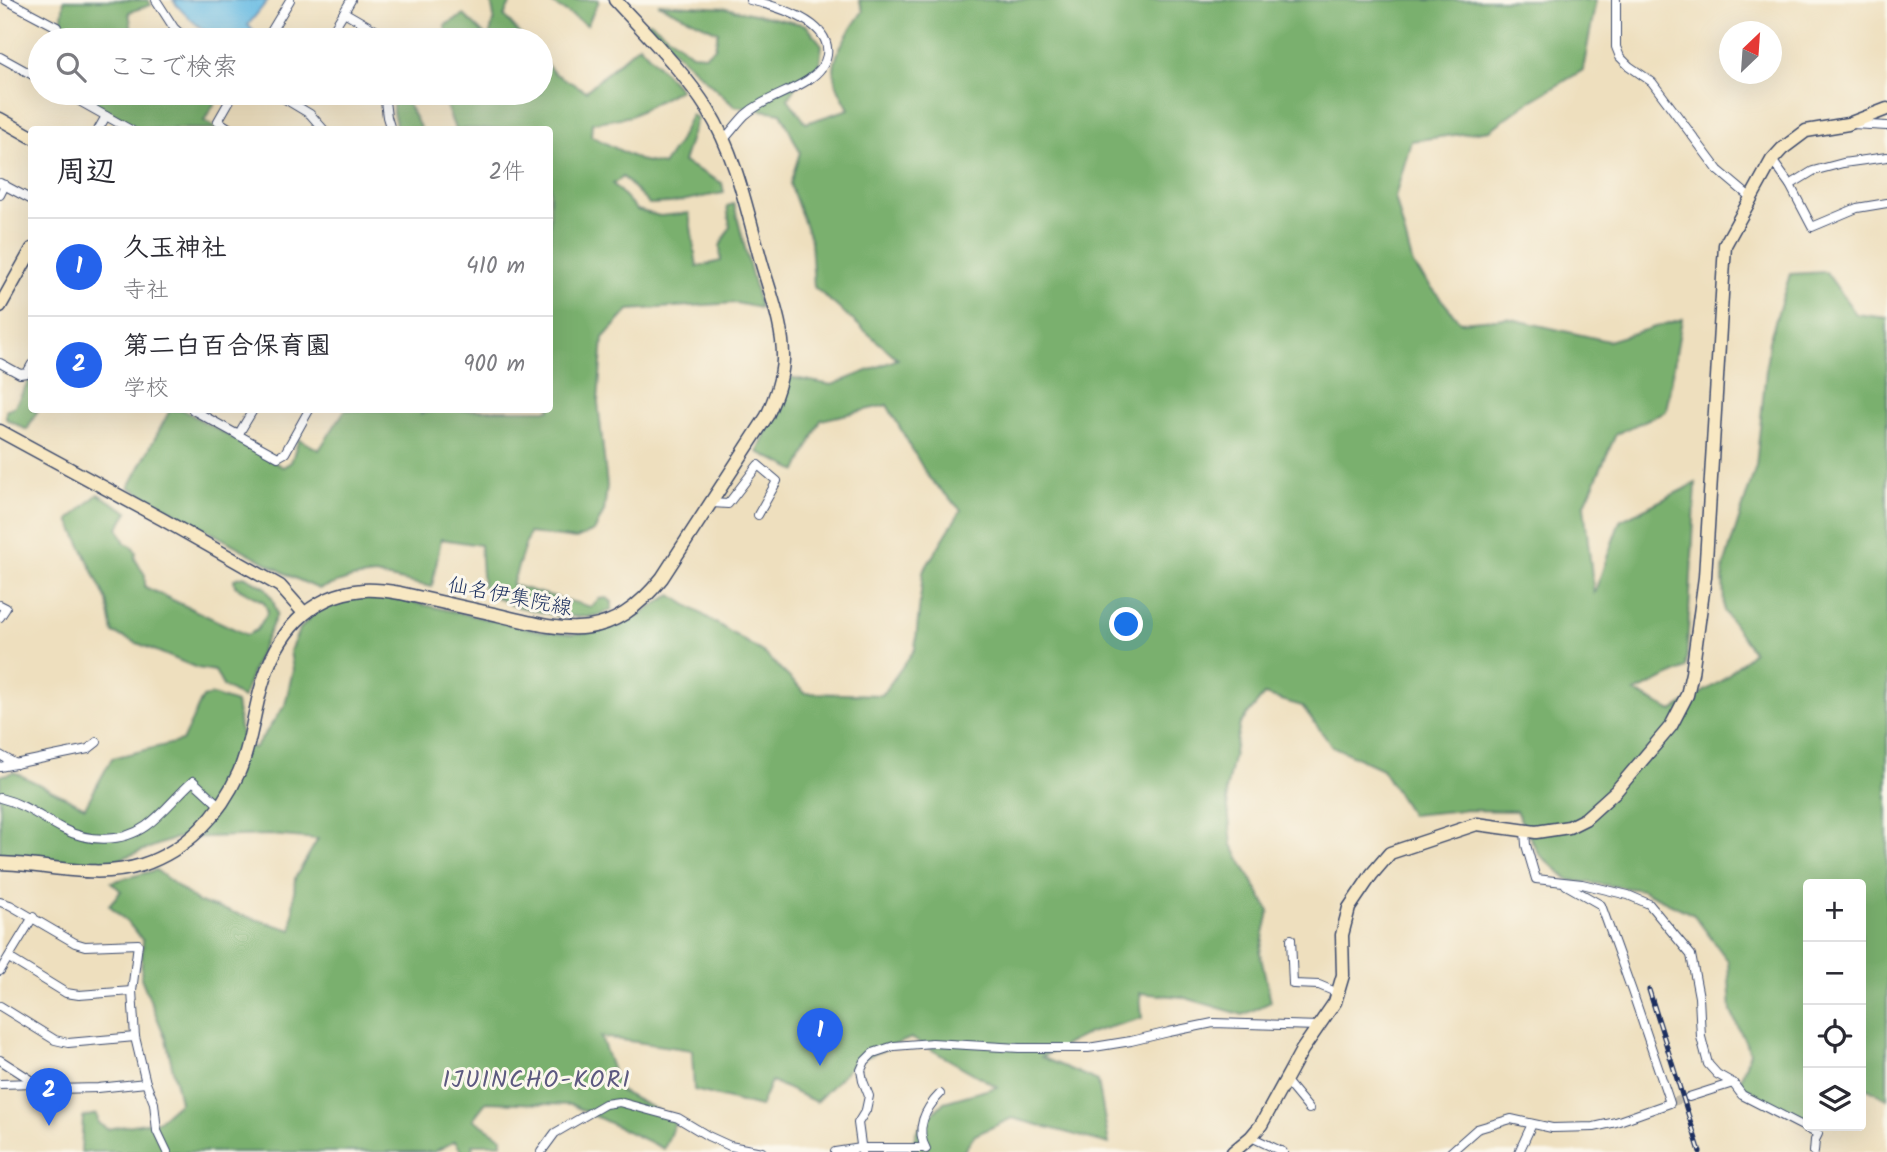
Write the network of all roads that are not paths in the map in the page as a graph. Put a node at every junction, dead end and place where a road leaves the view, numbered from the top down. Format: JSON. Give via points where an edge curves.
{"nodes":[{"id":1,"x":156,"y":0,"type":"edge"},
{"id":2,"x":290,"y":0,"type":"edge"},
{"id":3,"x":351,"y":0,"type":"edge"},
{"id":4,"x":615,"y":0,"type":"edge"},
{"id":5,"x":750,"y":0,"type":"edge"},
{"id":6,"x":1616,"y":0,"type":"edge"},
{"id":7,"x":8,"y":1,"type":"edge"},
{"id":8,"x":344,"y":12,"type":"junction"},
{"id":9,"x":57,"y":28,"type":"edge"},
{"id":10,"x":174,"y":28,"type":"edge"},
{"id":11,"x":274,"y":28,"type":"edge"},
{"id":12,"x":334,"y":28,"type":"edge"},
{"id":13,"x":372,"y":28,"type":"edge"},
{"id":14,"x":0,"y":57,"type":"edge"},
{"id":15,"x":28,"y":72,"type":"edge"},
{"id":16,"x":86,"y":105,"type":"edge"},
{"id":17,"x":227,"y":105,"type":"edge"},
{"id":18,"x":295,"y":105,"type":"edge"},
{"id":19,"x":384,"y":105,"type":"edge"},
{"id":20,"x":1887,"y":109,"type":"edge"},
{"id":21,"x":106,"y":116,"type":"junction"},
{"id":22,"x":0,"y":119,"type":"edge"},
{"id":23,"x":1848,"y":124,"type":"junction"},
{"id":24,"x":100,"y":126,"type":"edge"},
{"id":25,"x":124,"y":126,"type":"edge"},
{"id":26,"x":226,"y":126,"type":"edge"},
{"id":27,"x":320,"y":126,"type":"edge"},
{"id":28,"x":390,"y":126,"type":"edge"},
{"id":29,"x":1887,"y":126,"type":"edge"},
{"id":30,"x":28,"y":135,"type":"edge"},
{"id":31,"x":724,"y":139,"type":"junction"},
{"id":32,"x":1887,"y":157,"type":"edge"},
{"id":33,"x":1772,"y":160,"type":"junction"},
{"id":34,"x":3,"y":184,"type":"edge"},
{"id":35,"x":1790,"y":185,"type":"junction"},
{"id":36,"x":0,"y":194,"type":"edge"},
{"id":37,"x":1750,"y":197,"type":"junction"},
{"id":38,"x":28,"y":198,"type":"edge"},
{"id":39,"x":1887,"y":203,"type":"edge"},
{"id":40,"x":28,"y":256,"type":"edge"},
{"id":41,"x":0,"y":306,"type":"edge"},
{"id":42,"x":0,"y":363,"type":"edge"},
{"id":43,"x":28,"y":371,"type":"edge"},
{"id":44,"x":199,"y":413,"type":"edge"},
{"id":45,"x":251,"y":413,"type":"edge"},
{"id":46,"x":307,"y":413,"type":"edge"},
{"id":47,"x":0,"y":431,"type":"edge"},
{"id":48,"x":239,"y":435,"type":"junction"},
{"id":49,"x":712,"y":503,"type":"junction"},
{"id":50,"x":758,"y":515,"type":"dead end"},
{"id":51,"x":0,"y":605,"type":"edge"},
{"id":52,"x":304,"y":613,"type":"junction"},
{"id":53,"x":0,"y":617,"type":"edge"},
{"id":54,"x":97,"y":742,"type":"dead end"},
{"id":55,"x":0,"y":755,"type":"edge"},
{"id":56,"x":16,"y":764,"type":"junction"},
{"id":57,"x":0,"y":766,"type":"edge"},
{"id":58,"x":0,"y":798,"type":"edge"},
{"id":59,"x":220,"y":806,"type":"junction"},
{"id":60,"x":1525,"y":831,"type":"junction"},
{"id":61,"x":0,"y":863,"type":"edge"},
{"id":62,"x":1561,"y":882,"type":"junction"},
{"id":63,"x":0,"y":902,"type":"edge"},
{"id":64,"x":33,"y":916,"type":"junction"},
{"id":65,"x":1291,"y":939,"type":"dead end"},
{"id":66,"x":9,"y":958,"type":"junction"},
{"id":67,"x":0,"y":971,"type":"edge"},
{"id":68,"x":132,"y":991,"type":"junction"},
{"id":69,"x":1338,"y":993,"type":"junction"},
{"id":70,"x":0,"y":1006,"type":"edge"},
{"id":71,"x":1320,"y":1026,"type":"junction"},
{"id":72,"x":135,"y":1037,"type":"junction"},
{"id":73,"x":0,"y":1060,"type":"edge"},
{"id":74,"x":1285,"y":1080,"type":"junction"},
{"id":75,"x":36,"y":1083,"type":"junction"},
{"id":76,"x":146,"y":1083,"type":"junction"},
{"id":77,"x":1733,"y":1083,"type":"junction"},
{"id":78,"x":0,"y":1084,"type":"edge"},
{"id":79,"x":940,"y":1094,"type":"dead end"},
{"id":80,"x":1689,"y":1097,"type":"tunnel mouth"},
{"id":81,"x":1309,"y":1109,"type":"dead end"},
{"id":82,"x":1532,"y":1124,"type":"junction"},
{"id":83,"x":1251,"y":1137,"type":"junction"},
{"id":84,"x":862,"y":1150,"type":"edge"},
{"id":85,"x":926,"y":1150,"type":"edge"},
{"id":86,"x":167,"y":1152,"type":"edge"},
{"id":87,"x":541,"y":1152,"type":"edge"},
{"id":88,"x":762,"y":1152,"type":"edge"},
{"id":89,"x":835,"y":1152,"type":"edge"},
{"id":90,"x":1233,"y":1152,"type":"edge"},
{"id":91,"x":1283,"y":1152,"type":"edge"},
{"id":92,"x":1451,"y":1152,"type":"edge"},
{"id":93,"x":1519,"y":1152,"type":"edge"},
{"id":94,"x":1814,"y":1152,"type":"edge"}],
"edges":[{"from":1,"to":10,"type":"street"},
{"from":2,"to":11,"type":"street"},
{"from":3,"to":8,"type":"street"},
{"from":4,"to":31,"type":"street","name":"仙名伊集院線","via":[[696,92]]},
{"from":5,"to":31,"type":"street","via":[[775,6],[814,25],[826,40],[828,52],[818,73],[759,105]]},
{"from":6,"to":37,"type":"street","via":[[1620,57],[1652,82],[1718,170]]},
{"from":7,"to":9,"type":"street"},
{"from":8,"to":12,"type":"street"},
{"from":8,"to":13,"type":"street"},
{"from":14,"to":15,"type":"street"},
{"from":16,"to":21,"type":"street"},
{"from":17,"to":26,"type":"street","via":[[218,121]]},
{"from":18,"to":27,"type":"street"},
{"from":19,"to":28,"type":"street"},
{"from":20,"to":23,"type":"street"},
{"from":21,"to":24,"type":"street"},
{"from":21,"to":25,"type":"street"},
{"from":22,"to":30,"type":"street"},
{"from":23,"to":29,"type":"street"},
{"from":23,"to":33,"type":"street","via":[[1806,131]]},
{"from":31,"to":49,"type":"street","name":"仙名伊集院線","via":[[776,311],[783,360],[779,387],[767,416]]},
{"from":32,"to":35,"type":"street","via":[[1813,171]]},
{"from":33,"to":35,"type":"street"},
{"from":33,"to":37,"type":"street"},
{"from":34,"to":36,"type":"street"},
{"from":34,"to":38,"type":"street"},
{"from":35,"to":39,"type":"street","via":[[1812,227],[1857,208]]},
{"from":37,"to":60,"type":"street","via":[[1724,245],[1705,578],[1687,695],[1671,726],[1616,791],[1585,819],[1569,827]]},
{"from":40,"to":41,"type":"street"},
{"from":42,"to":43,"type":"street","via":[[20,374]]},
{"from":44,"to":48,"type":"street"},
{"from":45,"to":48,"type":"street"},
{"from":46,"to":48,"type":"street","via":[[285,453],[278,457]]},
{"from":47,"to":52,"type":"street","via":[[280,586]]},
{"from":49,"to":50,"type":"street","via":[[728,505],[758,465],[777,481]]},
{"from":49,"to":52,"type":"street","name":"仙名伊集院線","via":[[652,590],[628,611],[593,627],[546,627],[377,590],[337,596]]},
{"from":51,"to":53,"type":"street","via":[[6,608]]},
{"from":52,"to":59,"type":"street","name":"仙名伊集院線","via":[[271,658],[246,755]]},
{"from":54,"to":56,"type":"street","via":[[89,749]]},
{"from":55,"to":56,"type":"street"},
{"from":56,"to":57,"type":"street"},
{"from":58,"to":59,"type":"street","via":[[16,802],[64,830],[101,839],[120,838],[144,828],[194,781]]},
{"from":59,"to":61,"type":"street","name":"仙名伊集院線","via":[[178,848],[140,866],[86,872]]},
{"from":60,"to":62,"type":"street","via":[[1536,878]]},
{"from":60,"to":69,"type":"street","via":[[1477,824],[1390,853],[1349,908]]},
{"from":62,"to":77,"type":"street","via":[[1628,895],[1649,904],[1691,955],[1700,1037],[1708,1064]]},
{"from":62,"to":82,"type":"street","via":[[1601,905],[1672,1103],[1594,1127]]},
{"from":63,"to":64,"type":"street"},
{"from":64,"to":66,"type":"street"},
{"from":64,"to":68,"type":"street","via":[[85,946],[138,944]]},
{"from":65,"to":69,"type":"street","via":[[1293,984],[1319,985]]},
{"from":66,"to":67,"type":"street"},
{"from":66,"to":68,"type":"street","via":[[66,993]]},
{"from":68,"to":72,"type":"street"},
{"from":69,"to":71,"type":"street"},
{"from":70,"to":72,"type":"street","via":[[55,1040],[68,1043]]},
{"from":71,"to":74,"type":"street"},
{"from":71,"to":84,"type":"street","via":[[1213,1023],[1088,1048],[894,1046],[873,1053],[861,1069],[869,1096],[858,1123]]},
{"from":72,"to":76,"type":"street"},
{"from":73,"to":75,"type":"street"},
{"from":74,"to":81,"type":"street"},
{"from":74,"to":83,"type":"street"},
{"from":75,"to":76,"type":"street","via":[[56,1089]]},
{"from":75,"to":78,"type":"street"},
{"from":76,"to":86,"type":"street"},
{"from":77,"to":80,"type":"street"},
{"from":77,"to":94,"type":"street","via":[[1742,1095],[1818,1135]]},
{"from":79,"to":85,"type":"street","via":[[920,1129]]},
{"from":82,"to":92,"type":"street","via":[[1511,1119],[1477,1129]]},
{"from":82,"to":93,"type":"street"},
{"from":83,"to":90,"type":"street"},
{"from":83,"to":91,"type":"street"},
{"from":84,"to":85,"type":"street"},
{"from":84,"to":89,"type":"street"},
{"from":87,"to":88,"type":"street","via":[[555,1133],[605,1104],[619,1102],[678,1118],[730,1146]]}]}
